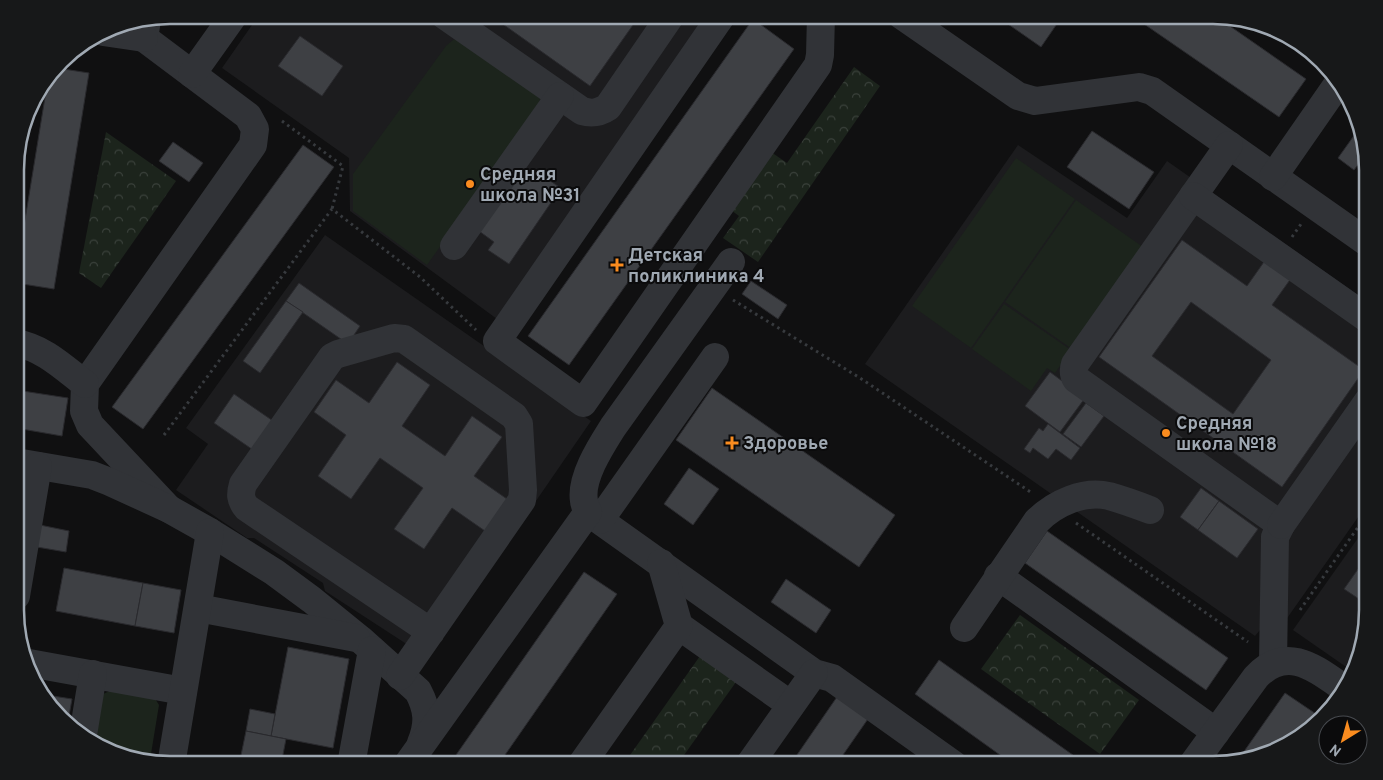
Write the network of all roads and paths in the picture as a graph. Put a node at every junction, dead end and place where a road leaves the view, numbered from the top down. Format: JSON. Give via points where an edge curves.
{"nodes":[{"id":1,"x":228,"y":24,"type":"edge"},
{"id":2,"x":457,"y":24,"type":"edge"},
{"id":3,"x":665,"y":24,"type":"edge"},
{"id":4,"x":716,"y":24,"type":"edge"},
{"id":5,"x":821,"y":24,"type":"edge"},
{"id":6,"x":914,"y":24,"type":"edge"},
{"id":7,"x":146,"y":29,"type":"edge"},
{"id":8,"x":128,"y":30,"type":"edge"},
{"id":9,"x":192,"y":74,"type":"junction"},
{"id":10,"x":1335,"y":89,"type":"edge"},
{"id":11,"x":560,"y":96,"type":"junction"},
{"id":12,"x":282,"y":121,"type":"dead end"},
{"id":13,"x":1229,"y":145,"type":"junction"},
{"id":14,"x":1273,"y":177,"type":"junction"},
{"id":15,"x":1193,"y":196,"type":"junction"},
{"id":16,"x":1315,"y":206,"type":"junction"},
{"id":17,"x":332,"y":209,"type":"dead end"},
{"id":18,"x":1359,"y":237,"type":"edge"},
{"id":19,"x":454,"y":246,"type":"dead end"},
{"id":20,"x":1279,"y":256,"type":"junction"},
{"id":21,"x":731,"y":262,"type":"dead end"},
{"id":22,"x":1359,"y":313,"type":"edge"},
{"id":23,"x":24,"y":344,"type":"edge"},
{"id":24,"x":715,"y":357,"type":"dead end"},
{"id":25,"x":85,"y":384,"type":"junction"},
{"id":26,"x":1359,"y":414,"type":"edge"},
{"id":27,"x":27,"y":464,"type":"edge"},
{"id":28,"x":24,"y":500,"type":"edge"},
{"id":29,"x":169,"y":509,"type":"junction"},
{"id":30,"x":1150,"y":510,"type":"dead end"},
{"id":31,"x":594,"y":516,"type":"junction"},
{"id":32,"x":1280,"y":525,"type":"junction"},
{"id":33,"x":210,"y":532,"type":"junction"},
{"id":34,"x":661,"y":563,"type":"junction"},
{"id":35,"x":998,"y":576,"type":"junction"},
{"id":36,"x":198,"y":608,"type":"junction"},
{"id":37,"x":679,"y":626,"type":"junction"},
{"id":38,"x":964,"y":628,"type":"dead end"},
{"id":39,"x":431,"y":632,"type":"junction"},
{"id":40,"x":366,"y":645,"type":"junction"},
{"id":41,"x":1273,"y":663,"type":"junction"},
{"id":42,"x":35,"y":664,"type":"edge"},
{"id":43,"x":814,"y":673,"type":"junction"},
{"id":44,"x":93,"y":674,"type":"junction"},
{"id":45,"x":468,"y":681,"type":"junction"},
{"id":46,"x":409,"y":683,"type":"junction"},
{"id":47,"x":1339,"y":685,"type":"edge"},
{"id":48,"x":183,"y":691,"type":"junction"},
{"id":49,"x":791,"y":705,"type":"junction"},
{"id":50,"x":84,"y":728,"type":"edge"},
{"id":51,"x":1216,"y":732,"type":"junction"},
{"id":52,"x":172,"y":756,"type":"edge"},
{"id":53,"x":352,"y":756,"type":"edge"},
{"id":54,"x":413,"y":756,"type":"edge"},
{"id":55,"x":414,"y":756,"type":"edge"},
{"id":56,"x":587,"y":756,"type":"edge"},
{"id":57,"x":755,"y":756,"type":"edge"},
{"id":58,"x":941,"y":756,"type":"edge"},
{"id":59,"x":1199,"y":756,"type":"edge"}],
"edges":[{"from":1,"to":9,"type":"lane"},
{"from":2,"to":11,"type":"lane"},
{"from":3,"to":11,"type":"lane","via":[[608,107],[590,114]]},
{"from":4,"to":5,"type":"lane","via":[[497,341],[583,403],[818,65]]},
{"from":6,"to":13,"type":"lane","via":[[1018,96],[1035,101],[1140,88],[1152,91]]},
{"from":7,"to":8,"type":"lane"},
{"from":7,"to":9,"type":"lane"},
{"from":9,"to":25,"type":"lane","via":[[248,116],[255,129],[252,145]]},
{"from":10,"to":14,"type":"lane"},
{"from":11,"to":19,"type":"lane"},
{"from":12,"to":17,"type":"path","via":[[343,166]]},
{"from":13,"to":14,"type":"lane"},
{"from":13,"to":15,"type":"lane"},
{"from":14,"to":16,"type":"lane"},
{"from":15,"to":20,"type":"lane"},
{"from":15,"to":32,"type":"lane","via":[[1075,364],[1073,374],[1076,380]]},
{"from":16,"to":18,"type":"lane"},
{"from":16,"to":20,"type":"path"},
{"from":20,"to":22,"type":"lane"},
{"from":21,"to":31,"type":"lane","via":[[602,444],[584,489],[584,501]]},
{"from":23,"to":25,"type":"lane","via":[[42,351]]},
{"from":24,"to":31,"type":"lane"},
{"from":25,"to":29,"type":"lane","via":[[84,411],[90,425]]},
{"from":26,"to":32,"type":"lane"},
{"from":27,"to":28,"type":"lane"},
{"from":27,"to":29,"type":"lane","via":[[92,475]]},
{"from":29,"to":33,"type":"lane"},
{"from":30,"to":35,"type":"lane","via":[[1107,496],[1091,495],[1064,502],[1037,521]]},
{"from":31,"to":34,"type":"lane"},
{"from":31,"to":45,"type":"lane"},
{"from":32,"to":41,"type":"lane","via":[[1275,537]]},
{"from":33,"to":36,"type":"lane"},
{"from":33,"to":40,"type":"lane","via":[[274,572]]},
{"from":34,"to":37,"type":"lane"},
{"from":34,"to":43,"type":"lane"},
{"from":35,"to":38,"type":"lane"},
{"from":35,"to":51,"type":"lane"},
{"from":36,"to":40,"type":"lane"},
{"from":36,"to":48,"type":"lane"},
{"from":37,"to":49,"type":"lane"},
{"from":37,"to":56,"type":"lane"},
{"from":39,"to":39,"type":"lane","via":[[241,501],[243,484],[332,357],[394,338],[404,339],[514,416],[519,424],[522,500]]},
{"from":39,"to":46,"type":"lane"},
{"from":40,"to":46,"type":"lane"},
{"from":40,"to":53,"type":"lane"},
{"from":41,"to":47,"type":"lane","via":[[1284,660],[1302,663]]},
{"from":41,"to":51,"type":"lane","via":[[1256,677]]},
{"from":42,"to":44,"type":"lane"},
{"from":43,"to":49,"type":"lane"},
{"from":43,"to":58,"type":"lane","via":[[832,678]]},
{"from":44,"to":48,"type":"lane"},
{"from":44,"to":50,"type":"lane"},
{"from":45,"to":46,"type":"lane","via":[[444,696],[433,697]]},
{"from":45,"to":55,"type":"lane"},
{"from":46,"to":54,"type":"lane","via":[[424,702],[427,722]]},
{"from":48,"to":52,"type":"lane"},
{"from":49,"to":57,"type":"lane"},
{"from":51,"to":59,"type":"lane"}]}
